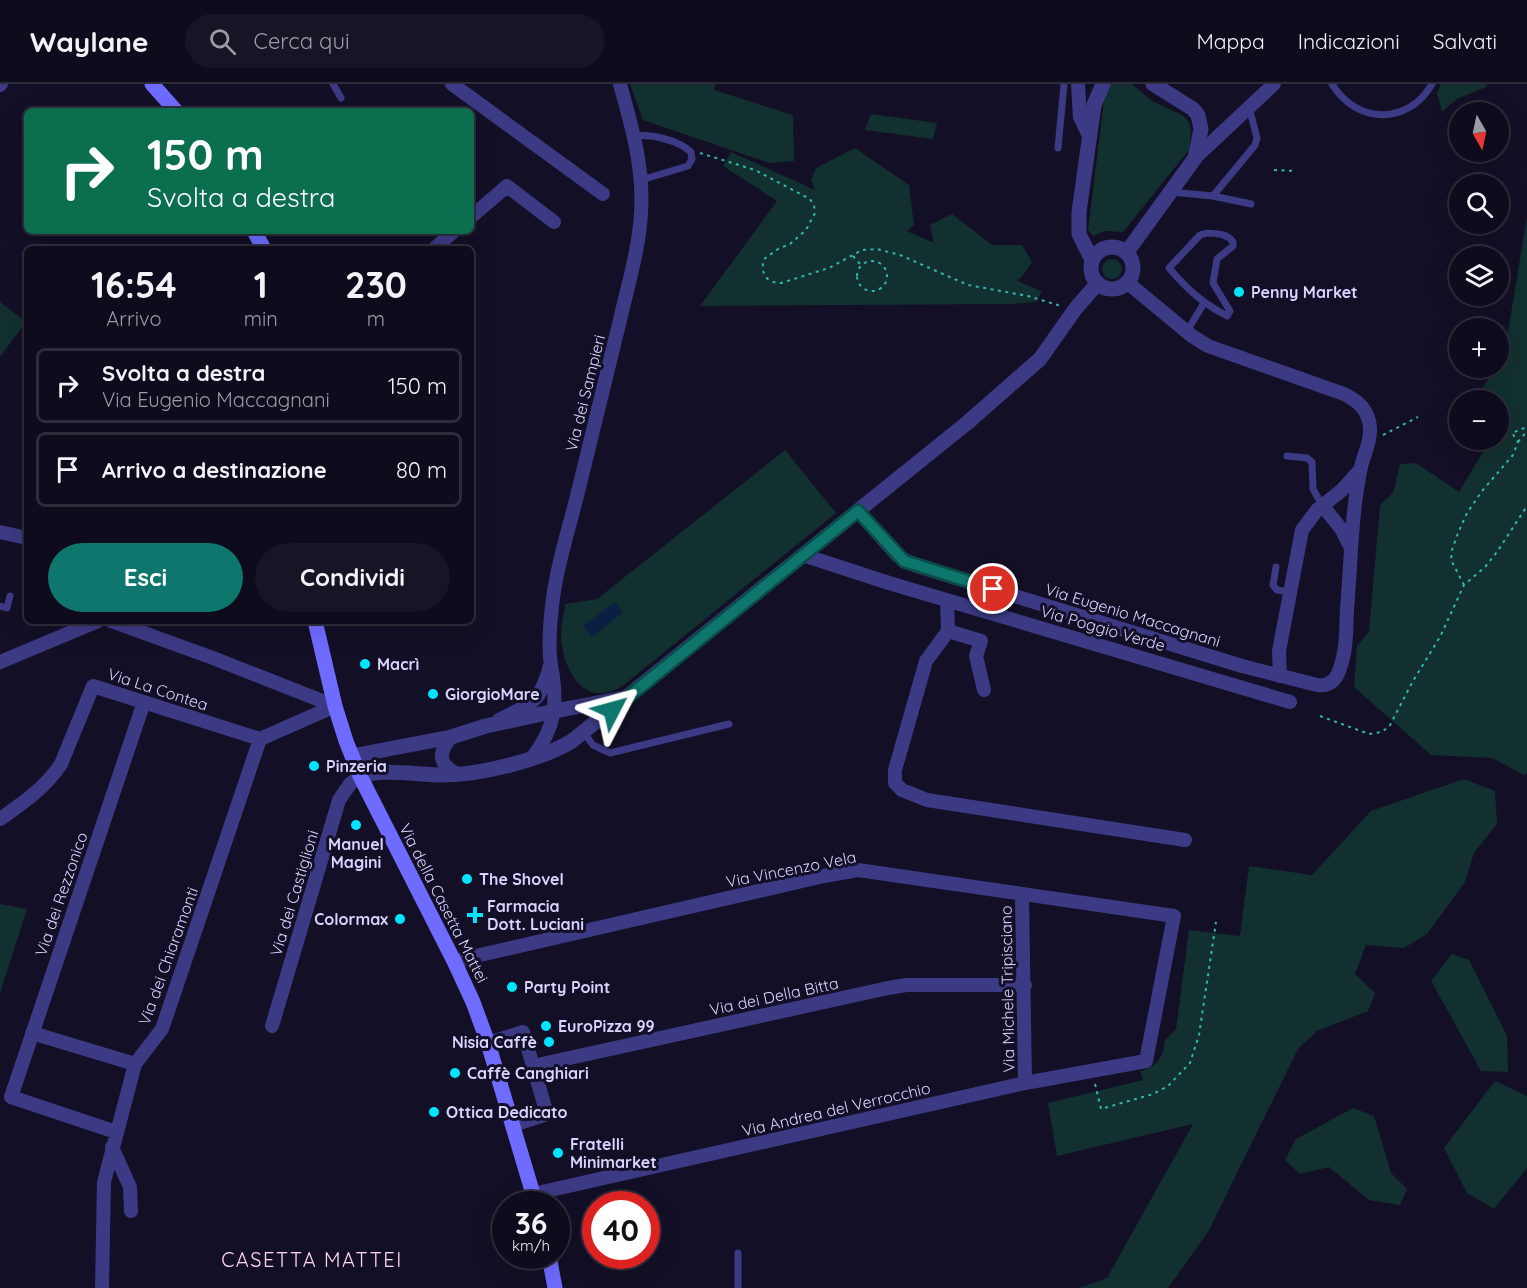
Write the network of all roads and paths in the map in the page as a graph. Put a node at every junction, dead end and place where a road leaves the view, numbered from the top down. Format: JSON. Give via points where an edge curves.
{"nodes":[{"id":1,"x":152,"y":84,"type":"edge"},
{"id":2,"x":333,"y":84,"type":"edge"},
{"id":3,"x":452,"y":84,"type":"edge"},
{"id":4,"x":620,"y":84,"type":"edge"},
{"id":5,"x":1064,"y":84,"type":"edge"},
{"id":6,"x":1078,"y":84,"type":"edge"},
{"id":7,"x":1103,"y":84,"type":"edge"},
{"id":8,"x":1153,"y":84,"type":"edge"},
{"id":9,"x":1274,"y":84,"type":"edge"},
{"id":10,"x":1332,"y":84,"type":"edge"},
{"id":11,"x":1432,"y":84,"type":"edge"},
{"id":12,"x":341,"y":98,"type":"dead end"},
{"id":13,"x":1248,"y":107,"type":"junction"},
{"id":14,"x":173,"y":108,"type":"edge"},
{"id":15,"x":635,"y":136,"type":"junction"},
{"id":16,"x":1090,"y":138,"type":"junction"},
{"id":17,"x":1058,"y":148,"type":"dead end"},
{"id":18,"x":691,"y":152,"type":"junction"},
{"id":19,"x":1195,"y":158,"type":"junction"},
{"id":20,"x":1274,"y":170,"type":"dead end"},
{"id":21,"x":1295,"y":171,"type":"dead end"},
{"id":22,"x":641,"y":180,"type":"junction"},
{"id":23,"x":1171,"y":192,"type":"junction"},
{"id":24,"x":603,"y":194,"type":"dead end"},
{"id":25,"x":1213,"y":196,"type":"junction"},
{"id":26,"x":1251,"y":204,"type":"dead end"},
{"id":27,"x":474,"y":214,"type":"edge"},
{"id":28,"x":554,"y":222,"type":"dead end"},
{"id":29,"x":451,"y":234,"type":"edge"},
{"id":30,"x":437,"y":246,"type":"edge"},
{"id":31,"x":1127,"y":252,"type":"junction"},
{"id":32,"x":853,"y":256,"type":"junction"},
{"id":33,"x":1092,"y":260,"type":"junction"},
{"id":34,"x":861,"y":265,"type":"junction"},
{"id":35,"x":1128,"y":283,"type":"junction"},
{"id":36,"x":1097,"y":284,"type":"junction"},
{"id":37,"x":1066,"y":298,"type":"dead end"},
{"id":38,"x":1204,"y":303,"type":"junction"},
{"id":39,"x":1186,"y":331,"type":"junction"},
{"id":40,"x":1418,"y":417,"type":"dead end"},
{"id":41,"x":1527,"y":427,"type":"edge"},
{"id":42,"x":1527,"y":431,"type":"edge"},
{"id":43,"x":1369,"y":441,"type":"junction"},
{"id":44,"x":1518,"y":442,"type":"junction"},
{"id":45,"x":1287,"y":456,"type":"dead end"},
{"id":46,"x":1360,"y":470,"type":"junction"},
{"id":47,"x":1322,"y":505,"type":"junction"},
{"id":48,"x":1527,"y":506,"type":"edge"},
{"id":49,"x":858,"y":511,"type":"junction"},
{"id":50,"x":0,"y":532,"type":"edge"},
{"id":51,"x":24,"y":537,"type":"edge"},
{"id":52,"x":1352,"y":548,"type":"junction"},
{"id":53,"x":803,"y":555,"type":"junction"},
{"id":54,"x":1276,"y":567,"type":"dead end"},
{"id":55,"x":1464,"y":585,"type":"junction"},
{"id":56,"x":1290,"y":592,"type":"junction"},
{"id":57,"x":10,"y":596,"type":"dead end"},
{"id":58,"x":947,"y":600,"type":"junction"},
{"id":59,"x":0,"y":606,"type":"edge"},
{"id":60,"x":91,"y":624,"type":"edge"},
{"id":61,"x":119,"y":624,"type":"edge"},
{"id":62,"x":316,"y":624,"type":"edge"},
{"id":63,"x":948,"y":632,"type":"junction"},
{"id":64,"x":0,"y":662,"type":"edge"},
{"id":65,"x":551,"y":663,"type":"junction"},
{"id":66,"x":1280,"y":676,"type":"junction"},
{"id":67,"x":984,"y":690,"type":"dead end"},
{"id":68,"x":626,"y":698,"type":"junction"},
{"id":69,"x":144,"y":702,"type":"junction"},
{"id":70,"x":1290,"y":702,"type":"dead end"},
{"id":71,"x":335,"y":706,"type":"junction"},
{"id":72,"x":555,"y":711,"type":"junction"},
{"id":73,"x":1320,"y":716,"type":"dead end"},
{"id":74,"x":729,"y":724,"type":"dead end"},
{"id":75,"x":486,"y":726,"type":"junction"},
{"id":76,"x":584,"y":733,"type":"junction"},
{"id":77,"x":452,"y":737,"type":"junction"},
{"id":78,"x":260,"y":739,"type":"junction"},
{"id":79,"x":352,"y":756,"type":"junction"},
{"id":80,"x":532,"y":758,"type":"junction"},
{"id":81,"x":457,"y":774,"type":"junction"},
{"id":82,"x":360,"y":776,"type":"junction"},
{"id":83,"x":0,"y":819,"type":"edge"},
{"id":84,"x":1185,"y":840,"type":"dead end"},
{"id":85,"x":1022,"y":894,"type":"junction"},
{"id":86,"x":1216,"y":921,"type":"dead end"},
{"id":87,"x":454,"y":961,"type":"junction"},
{"id":88,"x":1024,"y":985,"type":"junction"},
{"id":89,"x":272,"y":1026,"type":"dead end"},
{"id":90,"x":32,"y":1033,"type":"junction"},
{"id":91,"x":488,"y":1043,"type":"junction"},
{"id":92,"x":1146,"y":1061,"type":"joint"},
{"id":93,"x":135,"y":1064,"type":"junction"},
{"id":94,"x":533,"y":1066,"type":"junction"},
{"id":95,"x":1092,"y":1070,"type":"junction"},
{"id":96,"x":1025,"y":1083,"type":"junction"},
{"id":97,"x":513,"y":1125,"type":"junction"},
{"id":98,"x":116,"y":1132,"type":"junction"},
{"id":99,"x":112,"y":1147,"type":"junction"},
{"id":100,"x":533,"y":1191,"type":"edge"},
{"id":101,"x":569,"y":1191,"type":"edge"},
{"id":102,"x":130,"y":1211,"type":"dead end"},
{"id":103,"x":738,"y":1253,"type":"dead end"},
{"id":104,"x":551,"y":1269,"type":"edge"},
{"id":105,"x":102,"y":1288,"type":"edge"},
{"id":106,"x":555,"y":1288,"type":"edge"},
{"id":107,"x":738,"y":1288,"type":"edge"}],
"edges":[{"from":1,"to":14,"type":"main road"},
{"from":2,"to":12,"type":"lane"},
{"from":3,"to":24,"type":"street"},
{"from":4,"to":15,"type":"street","name":"Via dei Sampieri"},
{"from":5,"to":17,"type":"lane"},
{"from":6,"to":16,"type":"street","via":[[1080,117]]},
{"from":7,"to":16,"type":"street","via":[[1094,105]]},
{"from":8,"to":19,"type":"street","via":[[1198,115],[1201,129]]},
{"from":9,"to":13,"type":"street"},
{"from":10,"to":11,"type":"lane","via":[[1352,107],[1384,114],[1413,106]]},
{"from":13,"to":19,"type":"street"},
{"from":13,"to":25,"type":"lane","via":[[1257,138],[1255,145]]},
{"from":15,"to":18,"type":"lane","via":[[649,135]]},
{"from":15,"to":22,"type":"street","name":"Via dei Sampieri"},
{"from":16,"to":33,"type":"street","via":[[1078,230]]},
{"from":18,"to":22,"type":"lane","via":[[688,166]]},
{"from":18,"to":32,"type":"path","via":[[755,170],[810,199],[815,213],[806,230],[764,259],[767,280],[780,283]]},
{"from":19,"to":23,"type":"street"},
{"from":20,"to":21,"type":"path"},
{"from":22,"to":65,"type":"street","name":"Via dei Sampieri","via":[[636,247],[555,585]]},
{"from":23,"to":25,"type":"lane"},
{"from":23,"to":31,"type":"street"},
{"from":25,"to":26,"type":"lane"},
{"from":27,"to":28,"type":"street","via":[[507,186]]},
{"from":29,"to":30,"type":"street"},
{"from":31,"to":33,"type":"street","via":[[1108,248]]},
{"from":31,"to":35,"type":"street","via":[[1134,267]]},
{"from":32,"to":34,"type":"path"},
{"from":32,"to":37,"type":"path","via":[[862,250],[877,249],[968,285],[1061,306]]},
{"from":33,"to":36,"type":"street","via":[[1091,274]]},
{"from":34,"to":34,"type":"path","via":[[856,280],[862,289],[873,292],[882,288],[887,278],[885,268],[871,261]]},
{"from":35,"to":36,"type":"street","via":[[1113,289]]},
{"from":35,"to":39,"type":"street","name":"Via Eugenio Maccagnani"},
{"from":36,"to":49,"type":"street","via":[[1032,367]]},
{"from":38,"to":38,"type":"lane","via":[[1227,316],[1230,311],[1213,283],[1217,259],[1233,246],[1230,236],[1200,235],[1169,268]]},
{"from":38,"to":39,"type":"lane"},
{"from":39,"to":43,"type":"street","name":"Via Eugenio Maccagnani","via":[[1213,348],[1353,399],[1366,414]]},
{"from":40,"to":43,"type":"path"},
{"from":41,"to":44,"type":"path","via":[[1512,433]]},
{"from":42,"to":44,"type":"path"},
{"from":43,"to":46,"type":"street","name":"Via Eugenio Maccagnani"},
{"from":44,"to":55,"type":"path","via":[[1513,455],[1467,513],[1458,533],[1451,560]]},
{"from":45,"to":47,"type":"lane","via":[[1312,462],[1313,489]]},
{"from":46,"to":47,"type":"street","name":"Via Eugenio Maccagnani"},
{"from":46,"to":52,"type":"street","name":"Via Eugenio Maccagnani"},
{"from":47,"to":52,"type":"street"},
{"from":47,"to":56,"type":"street","name":"Via Eugenio Maccagnani","via":[[1302,530]]},
{"from":48,"to":55,"type":"path","via":[[1497,552]]},
{"from":49,"to":53,"type":"street"},
{"from":49,"to":66,"type":"street","name":"Via Eugenio Maccagnani","via":[[898,556],[914,566]]},
{"from":50,"to":51,"type":"street"},
{"from":52,"to":66,"type":"street","name":"Via Eugenio Maccagnani","via":[[1345,645],[1338,675],[1322,686]]},
{"from":53,"to":58,"type":"street","name":"Via Poggio Verde"},
{"from":53,"to":68,"type":"street"},
{"from":54,"to":56,"type":"lane","via":[[1273,585],[1277,590]]},
{"from":55,"to":73,"type":"path","via":[[1440,637],[1389,727],[1369,734]]},
{"from":56,"to":66,"type":"street","name":"Via Eugenio Maccagnani","via":[[1279,651]]},
{"from":57,"to":59,"type":"lane","via":[[7,608]]},
{"from":58,"to":63,"type":"street"},
{"from":58,"to":70,"type":"street","name":"Via Poggio Verde"},
{"from":60,"to":64,"type":"street"},
{"from":61,"to":71,"type":"street"},
{"from":62,"to":71,"type":"main road","name":"Via della Casetta Mattei"},
{"from":63,"to":67,"type":"street","via":[[981,641],[976,657]]},
{"from":63,"to":84,"type":"street","via":[[926,661],[895,770],[895,783],[902,790],[927,800]]},
{"from":65,"to":72,"type":"street","name":"Via dei Sampieri"},
{"from":65,"to":75,"type":"street","via":[[537,699]]},
{"from":68,"to":72,"type":"street"},
{"from":68,"to":76,"type":"street"},
{"from":69,"to":78,"type":"street","name":"Via La Contea"},
{"from":69,"to":83,"type":"street","name":"Via La Contea","via":[[93,686],[62,764],[40,790]]},
{"from":69,"to":90,"type":"street","name":"Via dei Rezzonico"},
{"from":71,"to":78,"type":"street"},
{"from":71,"to":79,"type":"main road","name":"Via della Casetta Mattei"},
{"from":72,"to":75,"type":"street"},
{"from":72,"to":80,"type":"street","via":[[546,738]]},
{"from":74,"to":76,"type":"lane","via":[[610,753],[593,745]]},
{"from":75,"to":77,"type":"street"},
{"from":76,"to":80,"type":"street","via":[[557,750]]},
{"from":77,"to":79,"type":"street"},
{"from":77,"to":81,"type":"street","via":[[443,748],[442,760]]},
{"from":78,"to":93,"type":"street","name":"Via dei Chiaramonti","via":[[162,1029]]},
{"from":79,"to":82,"type":"main road","name":"Via della Casetta Mattei"},
{"from":80,"to":81,"type":"street"},
{"from":81,"to":82,"type":"street"},
{"from":82,"to":87,"type":"main road","name":"Via della Casetta Mattei"},
{"from":82,"to":89,"type":"street","name":"Via dei Castiglioni","via":[[339,800]]},
{"from":85,"to":87,"type":"street","name":"Via Vincenzo Vela","via":[[852,871]]},
{"from":85,"to":88,"type":"street","name":"Via Michele Tripisciano"},
{"from":85,"to":92,"type":"street","name":"Via Vincenzo Vela","via":[[1174,916]]},
{"from":86,"to":95,"type":"path","via":[[1199,1035],[1190,1063],[1168,1086],[1153,1094],[1101,1109]]},
{"from":87,"to":91,"type":"main road","name":"Via della Casetta Mattei"},
{"from":88,"to":94,"type":"street","name":"Via dei Della Bitta","via":[[888,988]]},
{"from":88,"to":96,"type":"street","name":"Via Michele Tripisciano"},
{"from":90,"to":93,"type":"street"},
{"from":90,"to":98,"type":"street","name":"Via dei Rezzonico","via":[[11,1096]]},
{"from":91,"to":94,"type":"street","via":[[523,1032]]},
{"from":91,"to":97,"type":"main road","name":"Via della Casetta Mattei"},
{"from":92,"to":95,"type":"street","name":"Via Andrea del Verrocchio"},
{"from":93,"to":98,"type":"street","name":"Via dei Chiaramonti"},
{"from":94,"to":97,"type":"street","via":[[547,1114]]},
{"from":95,"to":96,"type":"street","name":"Via Andrea del Verrocchio"},
{"from":96,"to":101,"type":"street","name":"Via Andrea del Verrocchio"},
{"from":97,"to":100,"type":"main road","name":"Via della Casetta Mattei"},
{"from":98,"to":99,"type":"street","name":"Via dei Chiaramonti"},
{"from":99,"to":102,"type":"street","via":[[130,1187]]},
{"from":99,"to":105,"type":"street","name":"Via dei Chiaramonti","via":[[104,1182]]},
{"from":103,"to":107,"type":"lane"},
{"from":104,"to":106,"type":"main road"}]}
